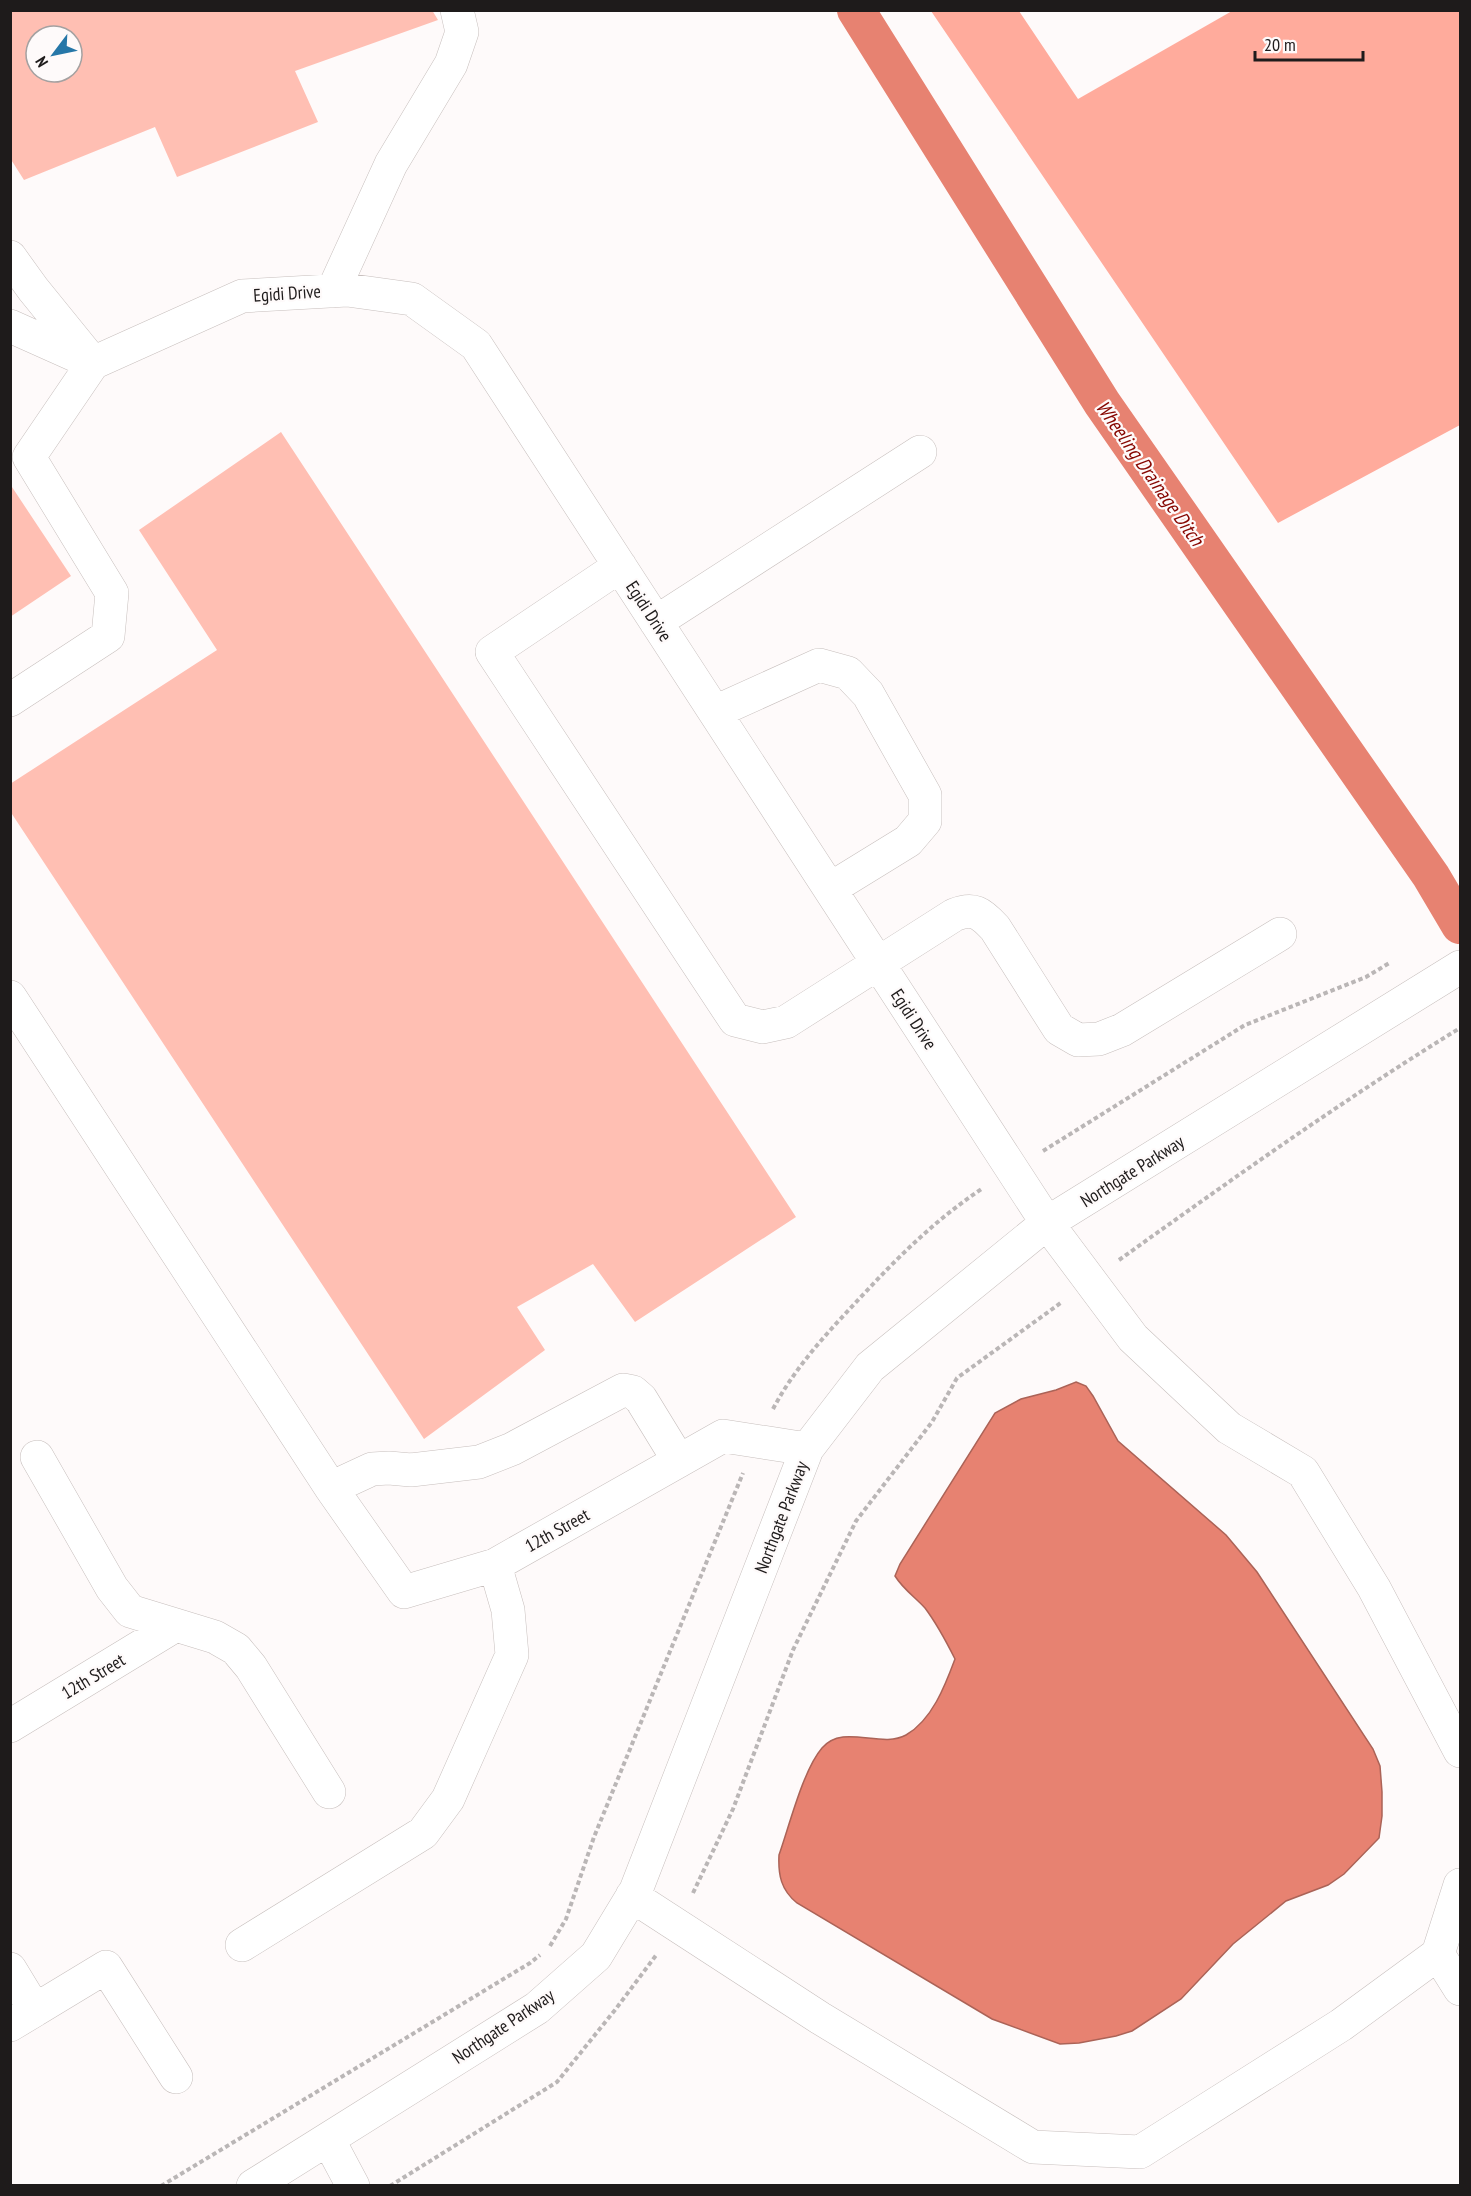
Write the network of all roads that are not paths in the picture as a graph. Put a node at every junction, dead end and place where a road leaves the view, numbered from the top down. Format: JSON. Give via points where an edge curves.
{"nodes":[{"id":1,"x":457,"y":10,"type":"edge"},
{"id":2,"x":10,"y":257,"type":"edge"},
{"id":3,"x":333,"y":291,"type":"junction"},
{"id":4,"x":10,"y":326,"type":"edge"},
{"id":5,"x":93,"y":363,"type":"junction"},
{"id":6,"x":920,"y":452,"type":"dead end"},
{"id":7,"x":620,"y":566,"type":"junction"},
{"id":8,"x":656,"y":622,"type":"junction"},
{"id":9,"x":10,"y":700,"type":"edge"},
{"id":10,"x":715,"y":712,"type":"junction"},
{"id":11,"x":830,"y":889,"type":"junction"},
{"id":12,"x":1280,"y":934,"type":"dead end"},
{"id":13,"x":878,"y":964,"type":"junction"},
{"id":14,"x":1461,"y":967,"type":"edge"},
{"id":15,"x":10,"y":997,"type":"edge"},
{"id":16,"x":1047,"y":1223,"type":"junction"},
{"id":17,"x":807,"y":1449,"type":"junction"},
{"id":18,"x":37,"y":1457,"type":"dead end"},
{"id":19,"x":679,"y":1461,"type":"junction"},
{"id":20,"x":336,"y":1496,"type":"junction"},
{"id":21,"x":495,"y":1565,"type":"junction"},
{"id":22,"x":176,"y":1625,"type":"junction"},
{"id":23,"x":10,"y":1726,"type":"edge"},
{"id":24,"x":1461,"y":1751,"type":"edge"},
{"id":25,"x":330,"y":1791,"type":"dead end"},
{"id":26,"x":1461,"y":1885,"type":"edge"},
{"id":27,"x":632,"y":1896,"type":"junction"},
{"id":28,"x":242,"y":1945,"type":"dead end"},
{"id":29,"x":1438,"y":1954,"type":"junction"},
{"id":30,"x":10,"y":1969,"type":"edge"},
{"id":31,"x":1461,"y":1989,"type":"edge"},
{"id":32,"x":23,"y":2017,"type":"edge"},
{"id":33,"x":176,"y":2077,"type":"dead end"},
{"id":34,"x":327,"y":2139,"type":"junction"},
{"id":35,"x":253,"y":2186,"type":"edge"},
{"id":36,"x":353,"y":2186,"type":"edge"}],
"edges":[{"from":1,"to":3,"type":"street","via":[[462,32],[451,64],[391,164]]},
{"from":2,"to":5,"type":"street"},
{"from":3,"to":5,"type":"street","name":"Egidi Drive","via":[[242,296]]},
{"from":3,"to":7,"type":"street","name":"Egidi Drive","via":[[412,299],[476,345]]},
{"from":4,"to":5,"type":"street"},
{"from":5,"to":9,"type":"street","via":[[29,457],[112,593],[108,636]]},
{"from":6,"to":8,"type":"street"},
{"from":7,"to":8,"type":"street","name":"Egidi Drive"},
{"from":7,"to":13,"type":"street","via":[[492,652],[735,1020],[763,1027],[786,1022]]},
{"from":8,"to":10,"type":"street","name":"Egidi Drive"},
{"from":10,"to":11,"type":"street","name":"Egidi Drive"},
{"from":10,"to":11,"type":"street","via":[[819,665],[848,673],[868,694],[925,795],[925,821],[908,841]]},
{"from":11,"to":13,"type":"street","name":"Egidi Drive"},
{"from":12,"to":13,"type":"street","via":[[1099,1040],[1077,1040],[1059,1029],[995,928],[981,914],[966,910],[954,915]]},
{"from":13,"to":16,"type":"street","name":"Egidi Drive"},
{"from":14,"to":16,"type":"street","name":"Northgate Parkway"},
{"from":15,"to":20,"type":"street"},
{"from":16,"to":17,"type":"street","name":"Northgate Parkway","via":[[870,1367]]},
{"from":16,"to":24,"type":"street","name":"Egidi Drive","via":[[1133,1338],[1229,1428],[1303,1472],[1374,1588]]},
{"from":17,"to":19,"type":"street","name":"12th Street","via":[[723,1436]]},
{"from":17,"to":27,"type":"street","name":"Northgate Parkway"},
{"from":18,"to":22,"type":"street","via":[[112,1588],[130,1611]]},
{"from":19,"to":20,"type":"street","via":[[641,1399],[623,1390],[512,1449],[479,1462],[411,1470],[372,1469]]},
{"from":19,"to":21,"type":"street","name":"12th Street"},
{"from":20,"to":21,"type":"street","name":"12th Street","via":[[404,1592]]},
{"from":21,"to":28,"type":"street","via":[[508,1610],[512,1655],[448,1799],[423,1833]]},
{"from":22,"to":23,"type":"street","name":"12th Street"},
{"from":22,"to":25,"type":"street","via":[[236,1649]]},
{"from":26,"to":29,"type":"street"},
{"from":27,"to":29,"type":"street","via":[[820,2018],[1033,2147],[1140,2152],[1341,2025]]},
{"from":27,"to":34,"type":"street","name":"Northgate Parkway","via":[[596,1956],[537,2008]]},
{"from":29,"to":31,"type":"street"},
{"from":30,"to":32,"type":"street"},
{"from":32,"to":33,"type":"street","via":[[106,1967]]},
{"from":34,"to":35,"type":"street","name":"Northgate Parkway"},
{"from":34,"to":36,"type":"street"}]}
